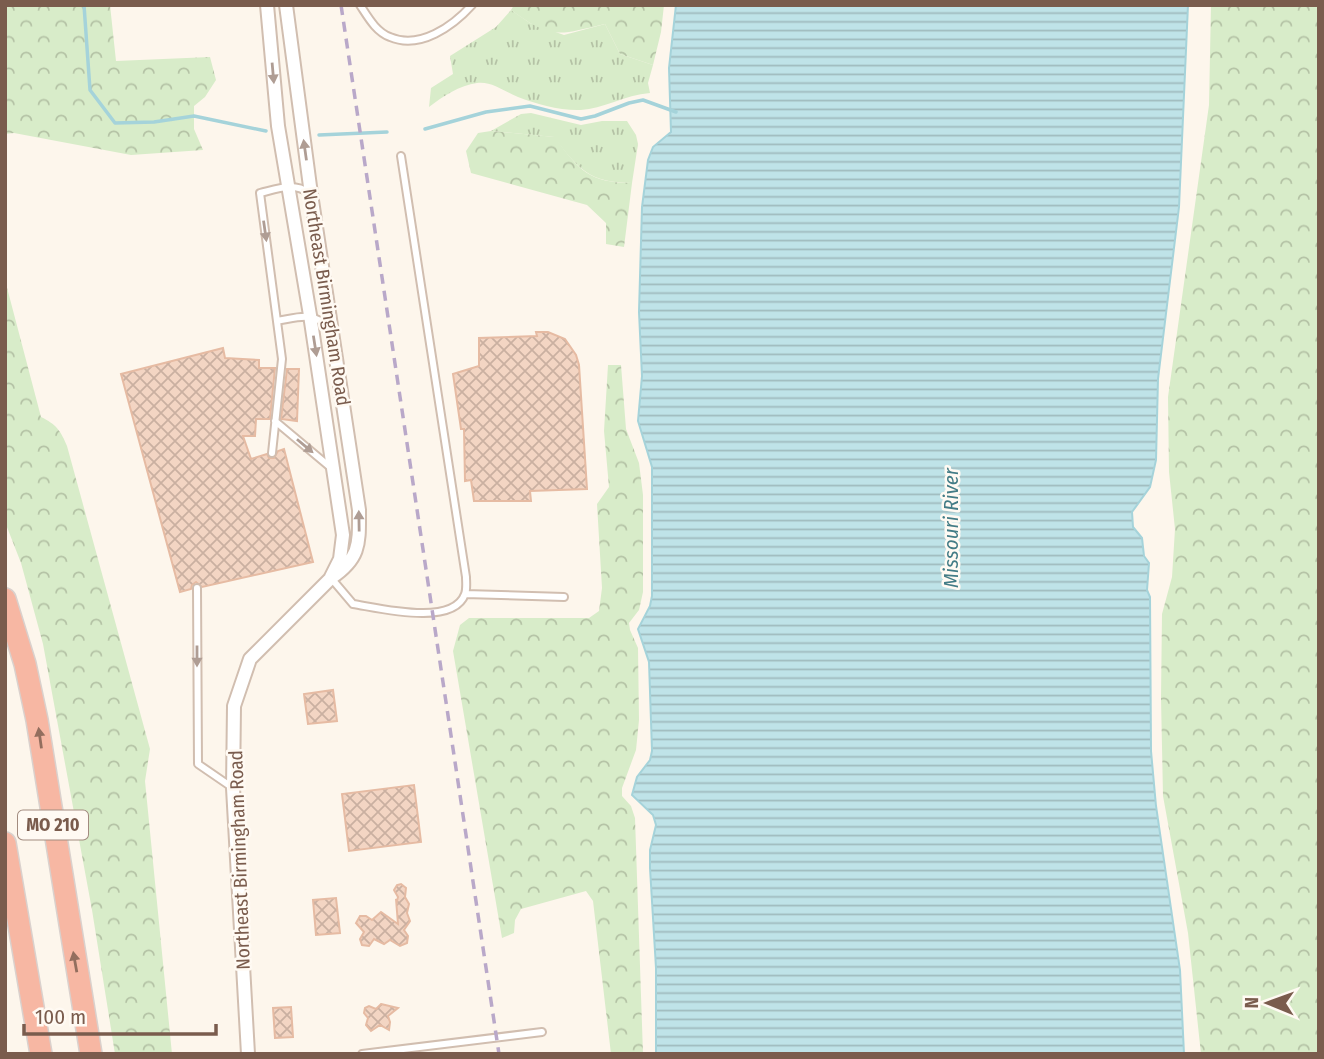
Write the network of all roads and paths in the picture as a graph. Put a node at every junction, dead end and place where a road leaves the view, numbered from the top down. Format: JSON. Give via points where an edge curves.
{"nodes":[{"id":1,"x":267,"y":5,"type":"edge"},
{"id":2,"x":286,"y":5,"type":"edge"},
{"id":3,"x":360,"y":5,"type":"edge"},
{"id":4,"x":472,"y":5,"type":"edge"},
{"id":5,"x":401,"y":156,"type":"dead end"},
{"id":6,"x":289,"y":186,"type":"junction"},
{"id":7,"x":311,"y":194,"type":"junction"},
{"id":8,"x":310,"y":315,"type":"junction"},
{"id":9,"x":277,"y":320,"type":"junction"},
{"id":10,"x":332,"y":329,"type":"junction"},
{"id":11,"x":275,"y":421,"type":"junction"},
{"id":12,"x":272,"y":453,"type":"dead end"},
{"id":13,"x":334,"y":470,"type":"junction"},
{"id":14,"x":331,"y":578,"type":"junction"},
{"id":15,"x":197,"y":588,"type":"dead end"},
{"id":16,"x":465,"y":594,"type":"junction"},
{"id":17,"x":564,"y":597,"type":"dead end"},
{"id":18,"x":5,"y":599,"type":"edge"},
{"id":19,"x":233,"y":788,"type":"junction"},
{"id":20,"x":5,"y":843,"type":"edge"},
{"id":21,"x":542,"y":1032,"type":"dead end"},
{"id":22,"x":41,"y":1054,"type":"edge"},
{"id":23,"x":91,"y":1054,"type":"edge"},
{"id":24,"x":248,"y":1054,"type":"edge"},
{"id":25,"x":362,"y":1054,"type":"edge"}],
"edges":[{"from":1,"to":6,"type":"street","name":"Northeast Birmingham Road","one_way":true,"via":[[278,126]]},
{"from":7,"to":2,"type":"street","name":"Northeast Birmingham Road","one_way":true},
{"from":3,"to":4,"type":"lane","via":[[380,31],[404,40],[435,33]]},
{"from":5,"to":16,"type":"lane"},
{"from":6,"to":7,"type":"lane"},
{"from":6,"to":8,"type":"street","name":"Northeast Birmingham Road"},
{"from":6,"to":9,"type":"lane","one_way":true,"via":[[260,193]]},
{"from":7,"to":10,"type":"street","name":"Northeast Birmingham Road"},
{"from":8,"to":9,"type":"lane"},
{"from":8,"to":10,"type":"lane"},
{"from":8,"to":13,"type":"street","name":"Northeast Birmingham Road","one_way":true},
{"from":9,"to":11,"type":"lane","via":[[282,359]]},
{"from":14,"to":10,"type":"street","name":"Northeast Birmingham Road","one_way":true,"via":[[346,568],[359,542],[359,510]]},
{"from":11,"to":12,"type":"lane"},
{"from":11,"to":13,"type":"lane","one_way":true},
{"from":13,"to":14,"type":"street","name":"Northeast Birmingham Road","via":[[343,535],[340,559]]},
{"from":14,"to":16,"type":"lane","via":[[354,604],[417,614],[458,604]]},
{"from":14,"to":19,"type":"street","name":"Northeast Birmingham Road","via":[[250,659],[233,706]]},
{"from":15,"to":19,"type":"lane","one_way":true,"via":[[198,764]]},
{"from":16,"to":17,"type":"lane"},
{"from":23,"to":18,"type":"highway","number":"MO 210","one_way":true,"via":[[37,720]]},
{"from":19,"to":24,"type":"street","name":"Northeast Birmingham Road"},
{"from":20,"to":22,"type":"highway","number":"MO 210"},
{"from":21,"to":25,"type":"lane"}]}
